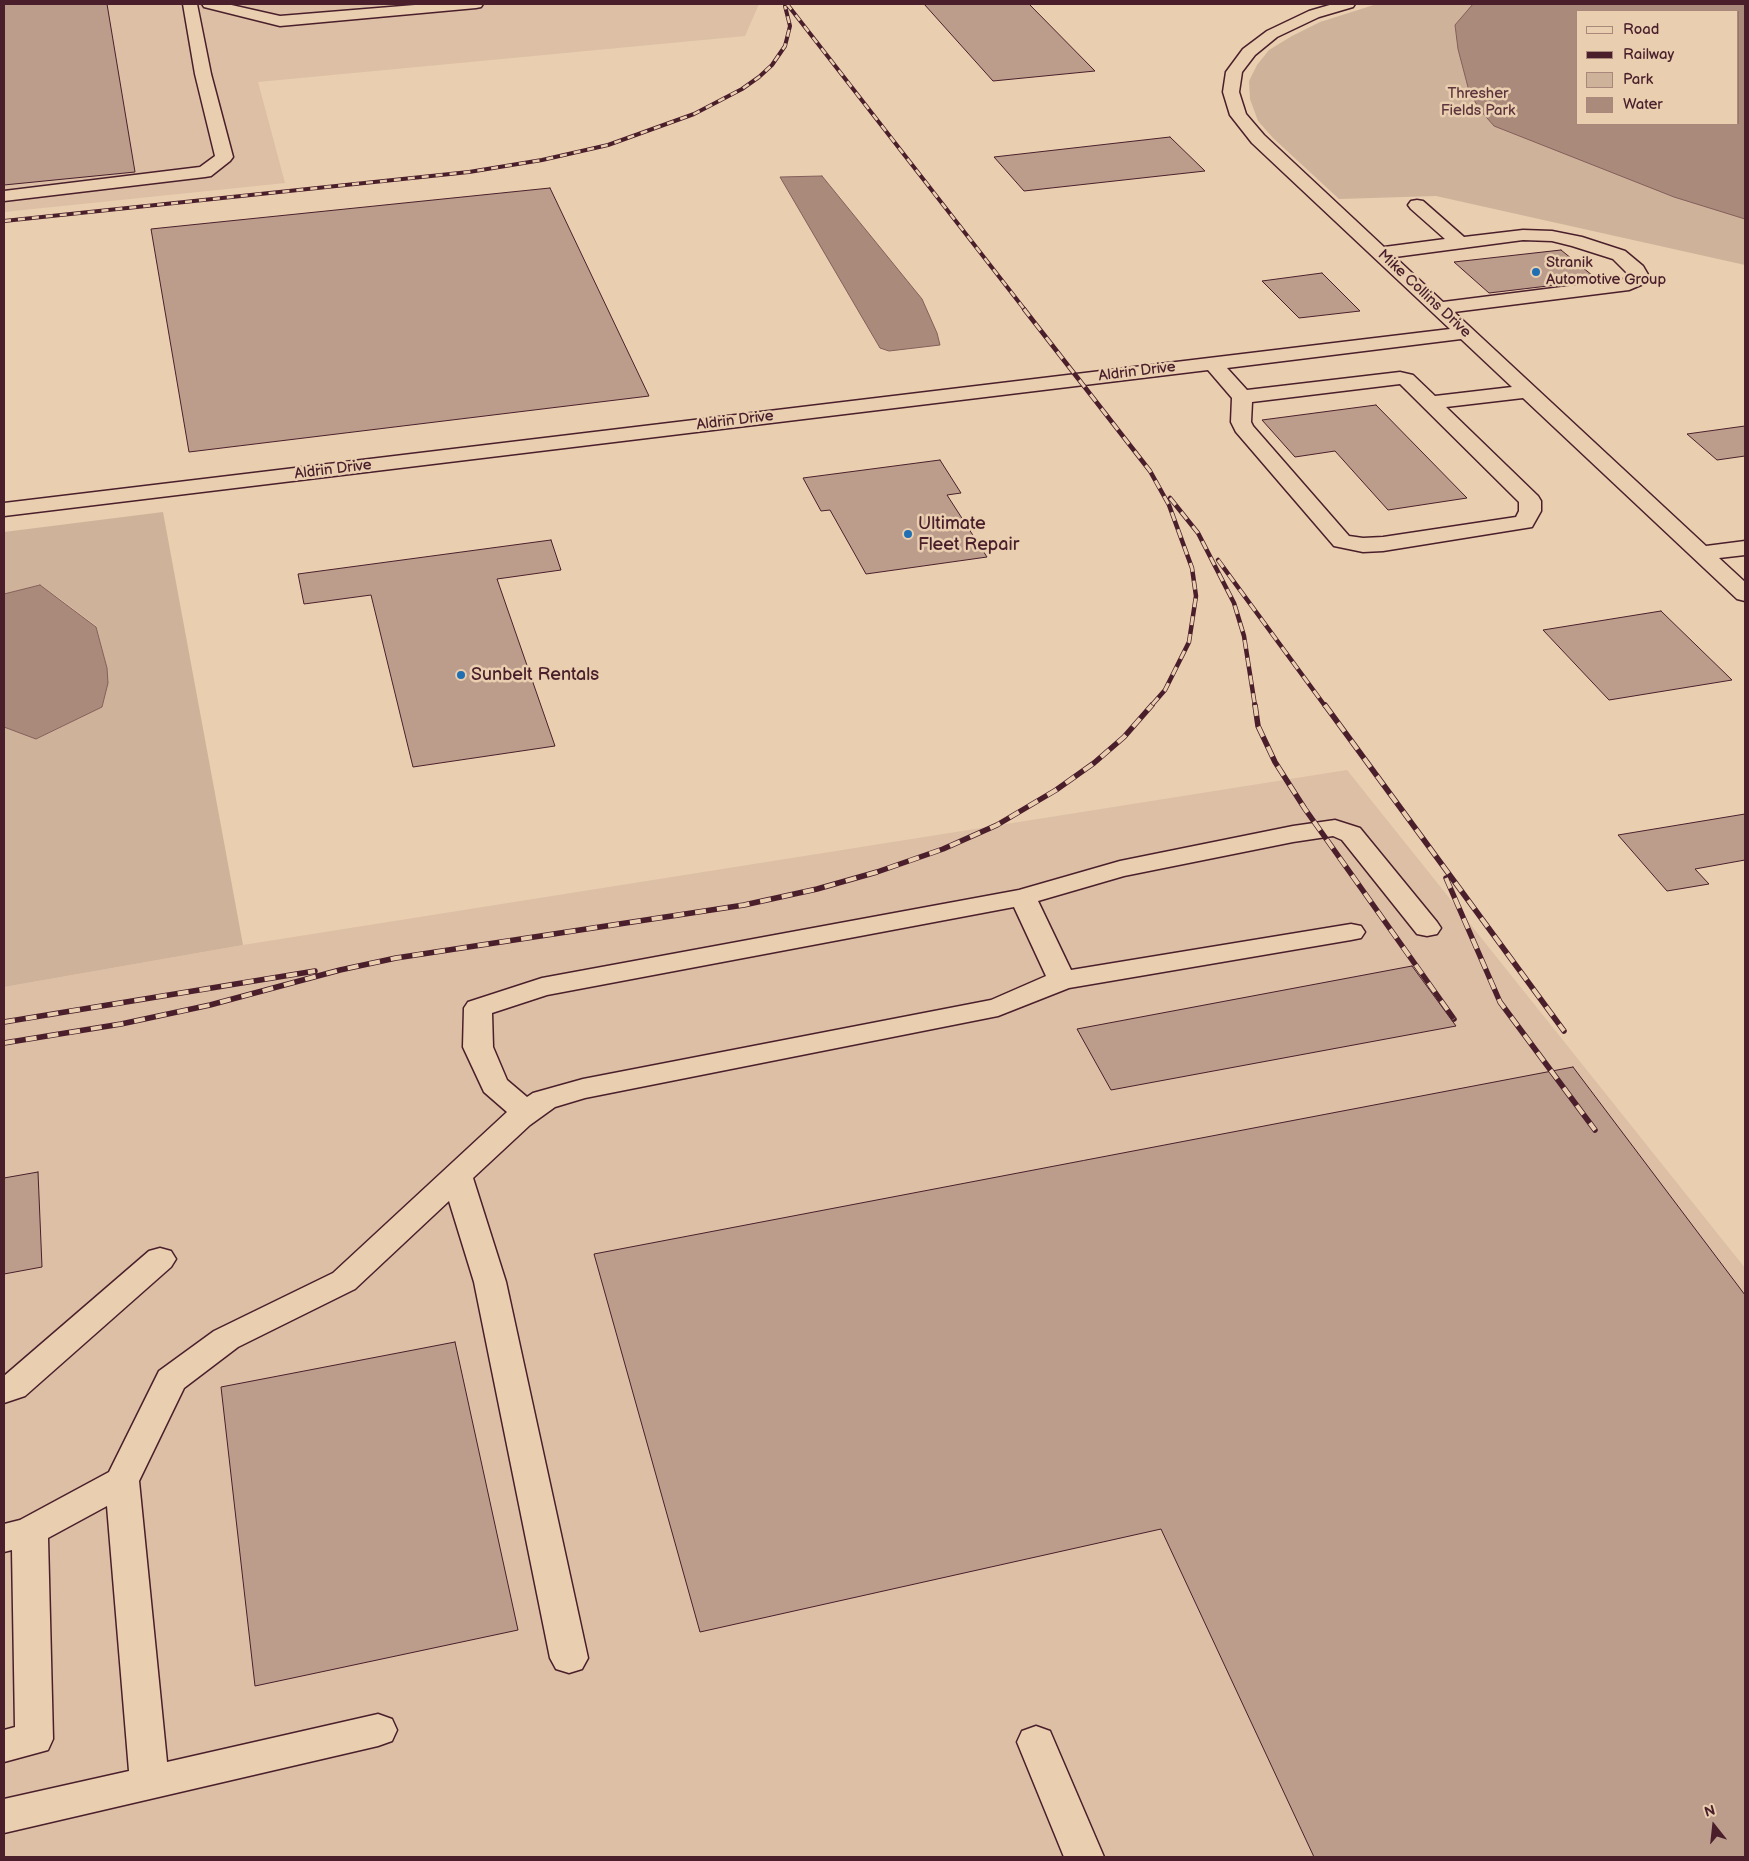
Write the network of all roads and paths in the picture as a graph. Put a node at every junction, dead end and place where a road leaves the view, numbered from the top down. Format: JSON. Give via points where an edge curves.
{"nodes":[{"id":1,"x":190,"y":4,"type":"edge"},
{"id":2,"x":210,"y":4,"type":"edge"},
{"id":3,"x":476,"y":4,"type":"edge"},
{"id":4,"x":1348,"y":4,"type":"edge"},
{"id":5,"x":4,"y":196,"type":"edge"},
{"id":6,"x":1417,"y":205,"type":"dead end"},
{"id":7,"x":1460,"y":243,"type":"junction"},
{"id":8,"x":1380,"y":253,"type":"junction"},
{"id":9,"x":1439,"y":308,"type":"junction"},
{"id":10,"x":1466,"y":333,"type":"junction"},
{"id":11,"x":1212,"y":363,"type":"junction"},
{"id":12,"x":1527,"y":390,"type":"junction"},
{"id":13,"x":1242,"y":397,"type":"junction"},
{"id":14,"x":1431,"y":403,"type":"junction"},
{"id":15,"x":4,"y":510,"type":"edge"},
{"id":16,"x":1745,"y":548,"type":"edge"},
{"id":17,"x":1702,"y":554,"type":"junction"},
{"id":18,"x":1745,"y":594,"type":"edge"},
{"id":19,"x":1023,"y":897,"type":"junction"},
{"id":20,"x":1427,"y":928,"type":"dead end"},
{"id":21,"x":1351,"y":932,"type":"dead end"},
{"id":22,"x":1062,"y":980,"type":"junction"},
{"id":23,"x":527,"y":1113,"type":"junction"},
{"id":24,"x":456,"y":1177,"type":"junction"},
{"id":25,"x":160,"y":1260,"type":"dead end"},
{"id":26,"x":4,"y":1391,"type":"edge"},
{"id":27,"x":122,"y":1481,"type":"junction"},
{"id":28,"x":17,"y":1534,"type":"edge"},
{"id":29,"x":568,"y":1658,"type":"dead end"},
{"id":30,"x":378,"y":1730,"type":"dead end"},
{"id":31,"x":1036,"y":1742,"type":"dead end"},
{"id":32,"x":4,"y":1746,"type":"edge"},
{"id":33,"x":150,"y":1783,"type":"junction"},
{"id":34,"x":4,"y":1816,"type":"edge"},
{"id":35,"x":1084,"y":1857,"type":"edge"}],
"edges":[{"from":1,"to":5,"type":"street","via":[[224,157],[205,172]]},
{"from":2,"to":3,"type":"street","via":[[280,21]]},
{"from":4,"to":8,"type":"street","name":"Mike Collins Drive","via":[[1314,14],[1272,34],[1249,52],[1234,72],[1231,92],[1238,115],[1258,139]]},
{"from":6,"to":7,"type":"street"},
{"from":7,"to":8,"type":"street"},
{"from":7,"to":9,"type":"street","via":[[1523,235],[1560,238],[1619,255],[1641,278],[1629,284],[1596,289]]},
{"from":8,"to":9,"type":"street","name":"Mike Collins Drive"},
{"from":9,"to":10,"type":"street","name":"Mike Collins Drive"},
{"from":10,"to":11,"type":"street","name":"Aldrin Drive"},
{"from":10,"to":12,"type":"street","name":"Mike Collins Drive"},
{"from":11,"to":13,"type":"street"},
{"from":11,"to":15,"type":"street","name":"Aldrin Drive"},
{"from":12,"to":14,"type":"street"},
{"from":12,"to":17,"type":"street","name":"Mike Collins Drive"},
{"from":13,"to":14,"type":"street","via":[[1400,378],[1406,379]]},
{"from":13,"to":14,"type":"street","via":[[1241,422],[1244,428],[1342,541],[1383,544],[1524,522],[1530,511],[1530,502]]},
{"from":16,"to":17,"type":"street"},
{"from":17,"to":18,"type":"street","name":"Mike Collins Drive"},
{"from":19,"to":20,"type":"street","via":[[1120,868],[1335,828],[1351,834]]},
{"from":19,"to":22,"type":"street"},
{"from":19,"to":23,"type":"street","via":[[542,987],[478,1008],[478,1047],[494,1085]]},
{"from":21,"to":22,"type":"street"},
{"from":22,"to":23,"type":"street","via":[[998,1007],[583,1089],[544,1100]]},
{"from":23,"to":24,"type":"street"},
{"from":24,"to":27,"type":"street","via":[[344,1281],[226,1339],[170,1380]]},
{"from":24,"to":29,"type":"street","via":[[490,1282]]},
{"from":25,"to":26,"type":"street","via":[[13,1387]]},
{"from":27,"to":28,"type":"street"},
{"from":27,"to":33,"type":"street"},
{"from":28,"to":32,"type":"street","via":[[34,1739]]},
{"from":30,"to":33,"type":"street"},
{"from":31,"to":35,"type":"street"},
{"from":33,"to":34,"type":"street"}]}
